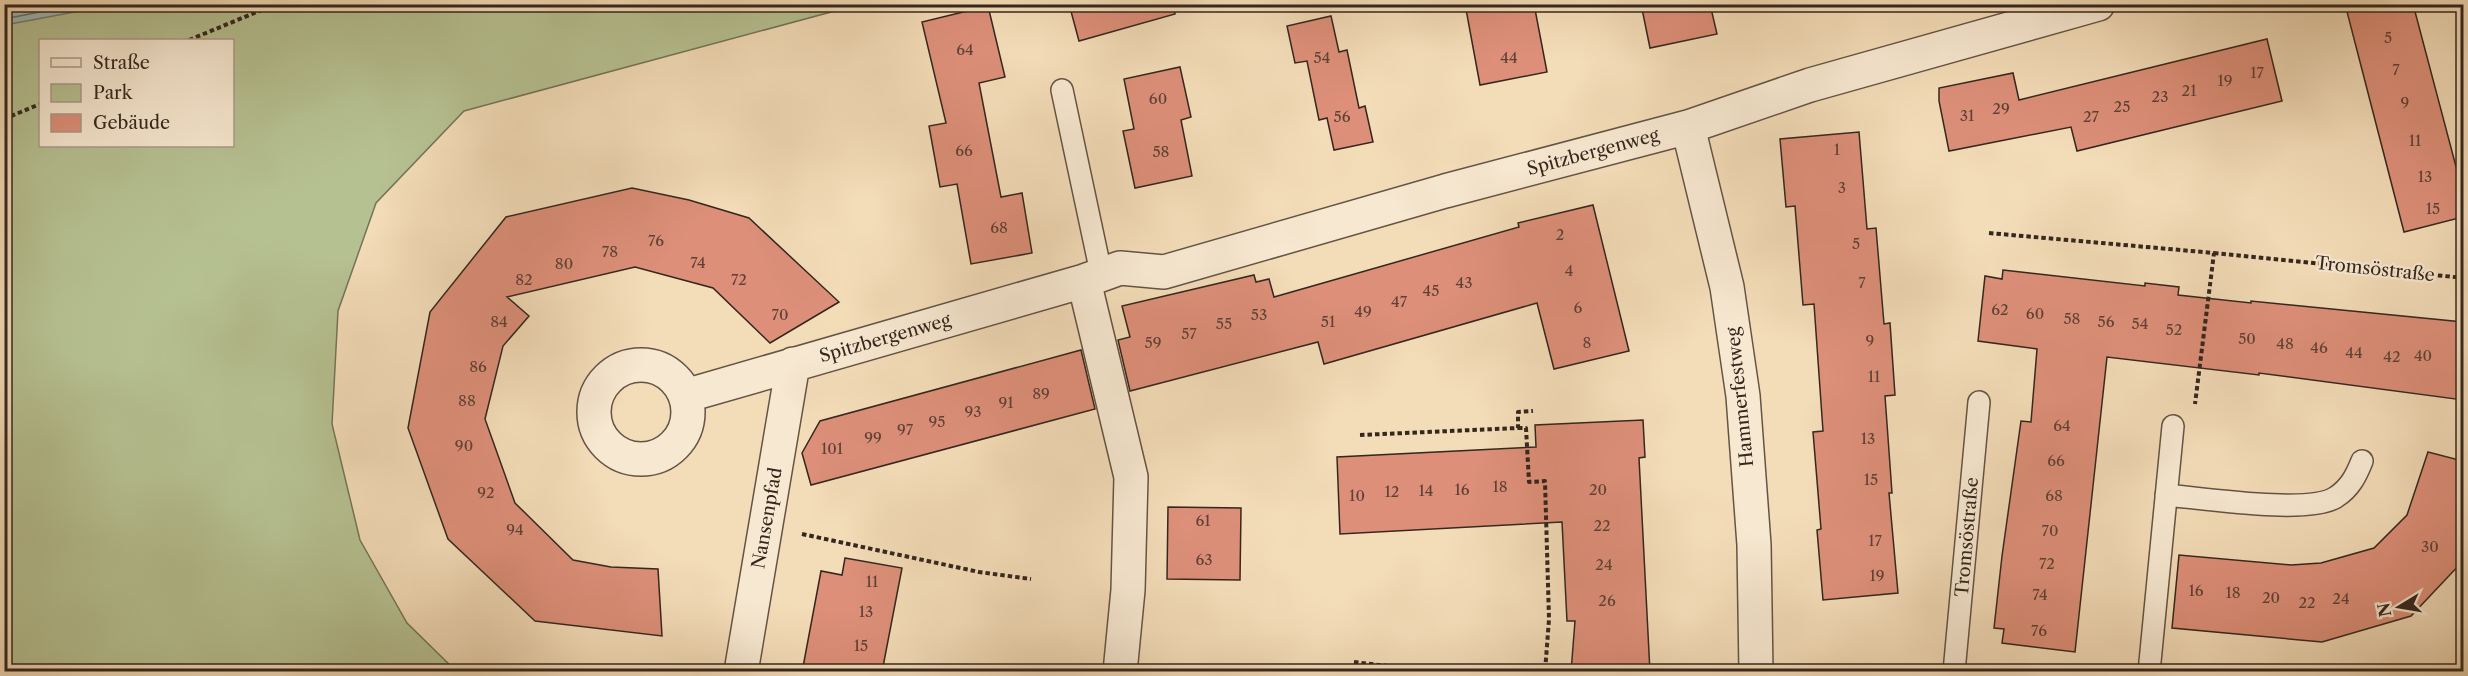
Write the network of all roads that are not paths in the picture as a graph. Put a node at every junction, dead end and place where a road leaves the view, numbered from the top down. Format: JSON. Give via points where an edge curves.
{"nodes":[{"id":1,"x":2098,"y":4,"type":"edge"},
{"id":2,"x":1062,"y":90,"type":"dead end"},
{"id":3,"x":1688,"y":127,"type":"junction"},
{"id":4,"x":1093,"y":277,"type":"junction"},
{"id":5,"x":793,"y":364,"type":"junction"},
{"id":6,"x":686,"y":396,"type":"dead end"},
{"id":7,"x":1979,"y":402,"type":"dead end"},
{"id":8,"x":2173,"y":426,"type":"road end"},
{"id":9,"x":2362,"y":461,"type":"dead end"},
{"id":10,"x":2166,"y":495,"type":"junction"},
{"id":11,"x":741,"y":672,"type":"edge"},
{"id":12,"x":1119,"y":672,"type":"edge"},
{"id":13,"x":1755,"y":672,"type":"edge"},
{"id":14,"x":1954,"y":672,"type":"edge"},
{"id":15,"x":2149,"y":672,"type":"edge"}],
"edges":[{"from":1,"to":3,"type":"street","name":"Spitzbergenweg","via":[[1810,85]]},
{"from":2,"to":4,"type":"lane"},
{"from":3,"to":4,"type":"street","name":"Spitzbergenweg","via":[[1444,190],[1164,272],[1120,268]]},
{"from":3,"to":13,"type":"street","name":"Hammerfestweg","via":[[1727,287],[1743,396],[1754,545]]},
{"from":4,"to":5,"type":"street","name":"Spitzbergenweg"},
{"from":4,"to":12,"type":"street","via":[[1131,477],[1128,590]]},
{"from":5,"to":6,"type":"street","name":"Spitzbergenweg"},
{"from":5,"to":11,"type":"street","name":"Nansenpfad"},
{"from":7,"to":14,"type":"lane","name":"Tromsöstraße"},
{"from":8,"to":10,"type":"lane"},
{"from":9,"to":10,"type":"lane","via":[[2354,482],[2334,499],[2314,504]]},
{"from":10,"to":15,"type":"lane"}]}
